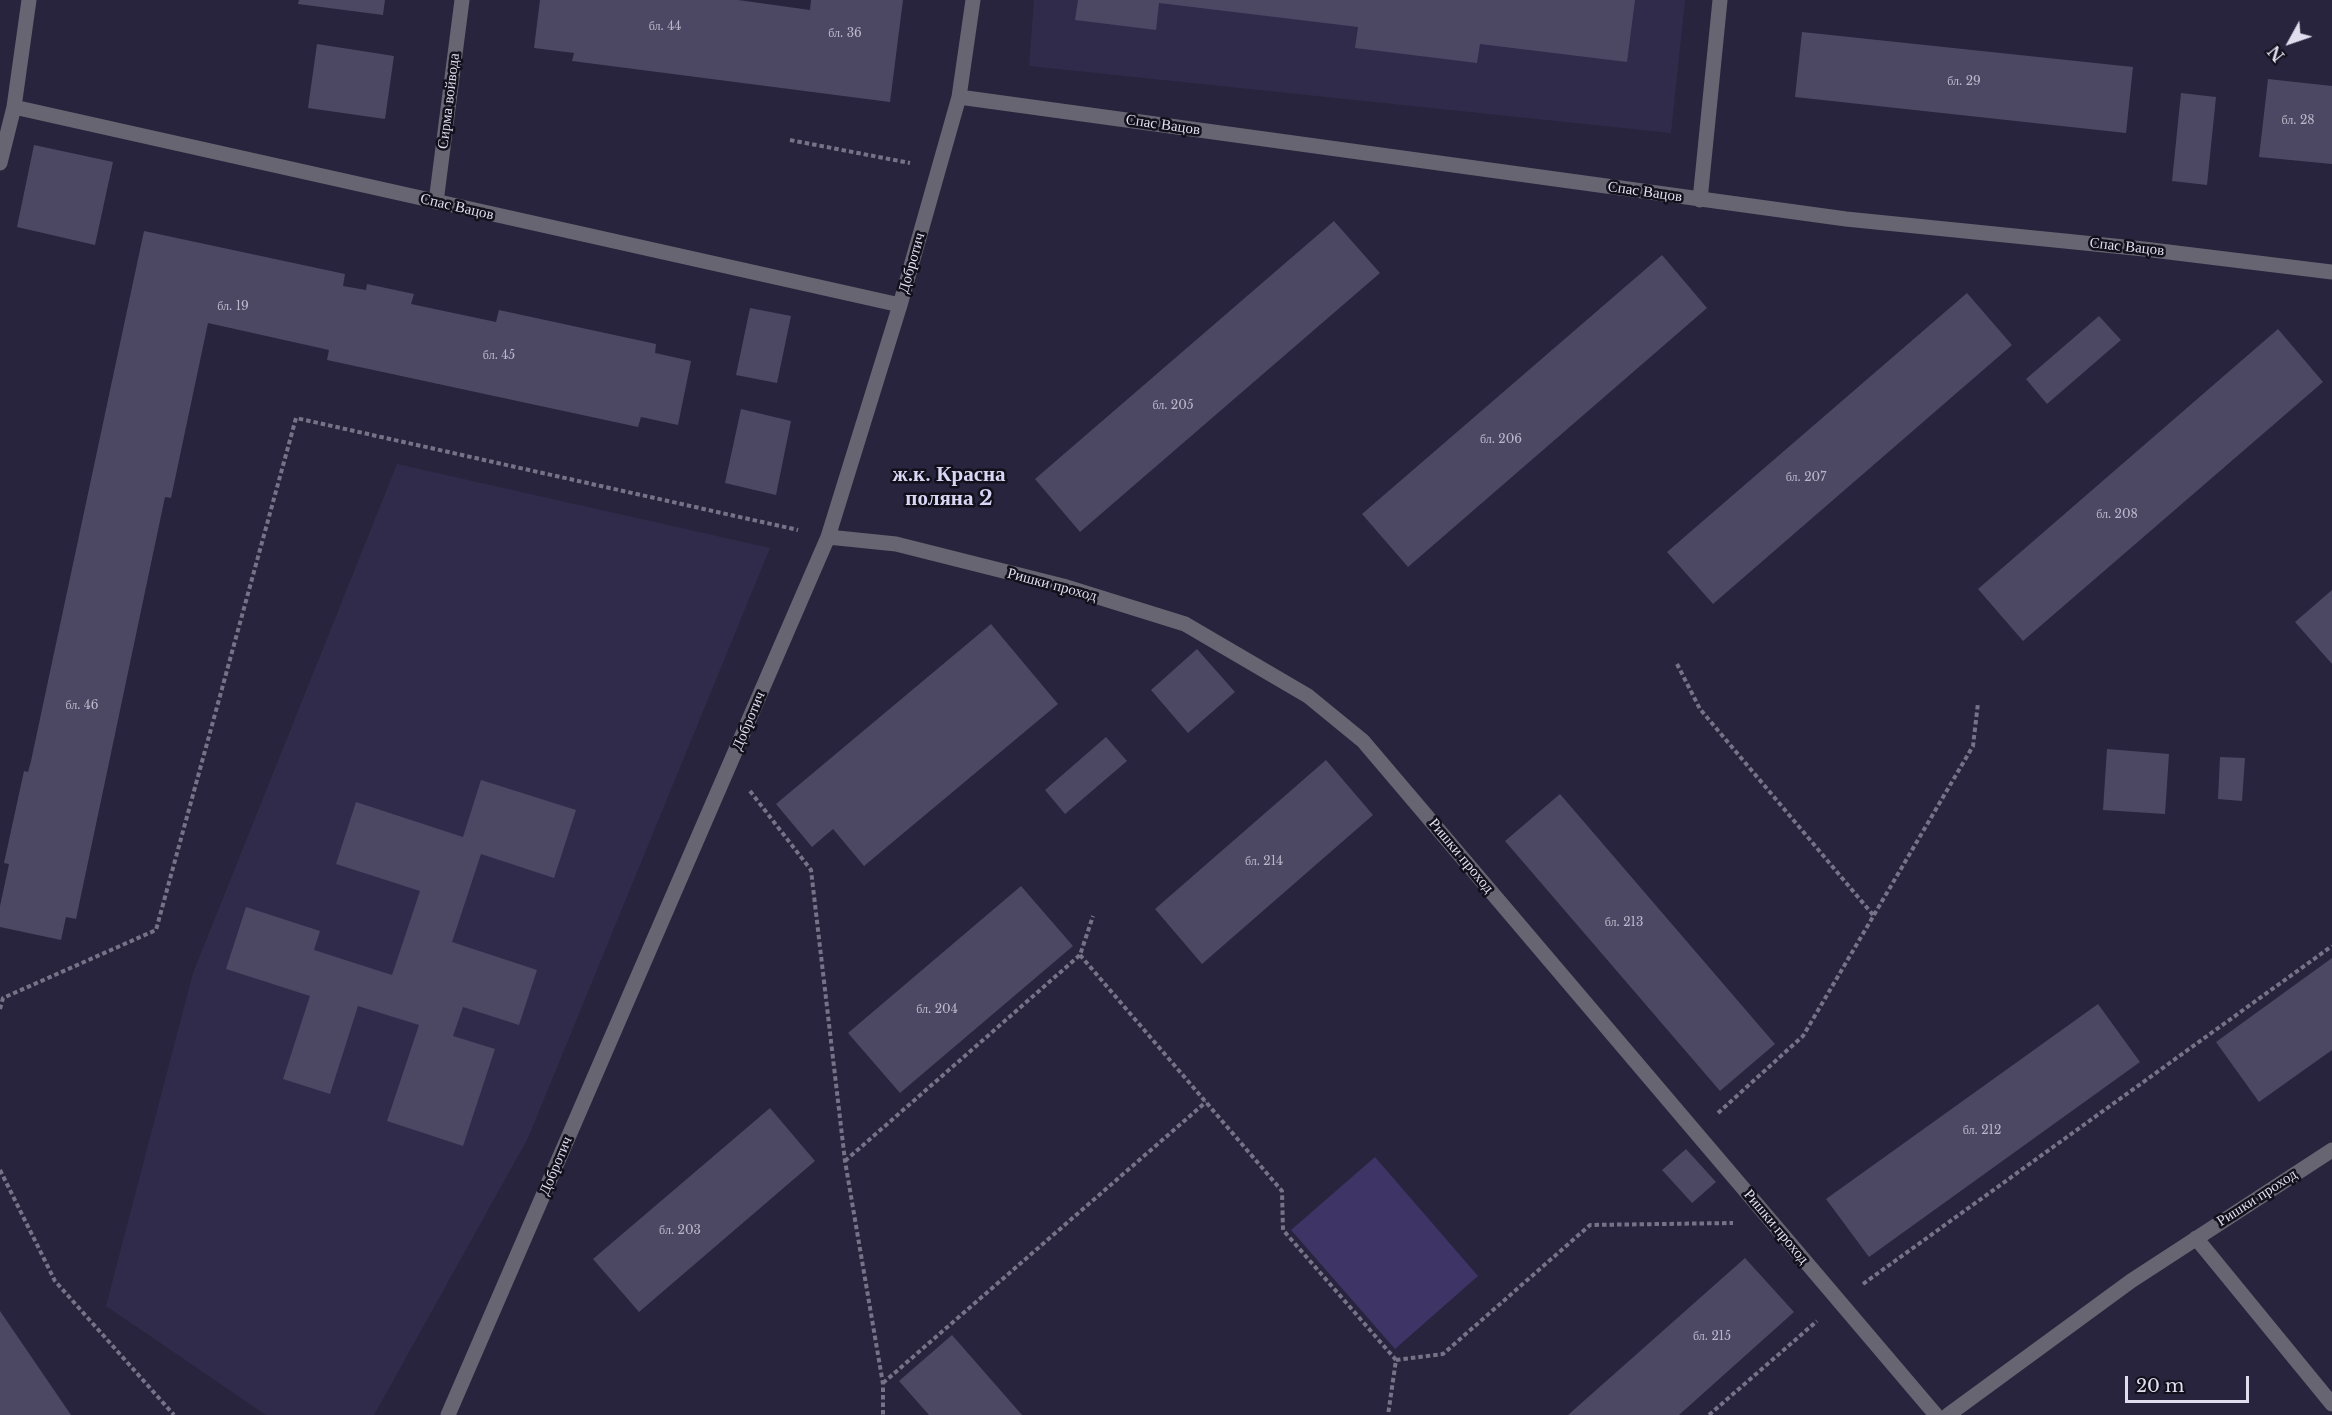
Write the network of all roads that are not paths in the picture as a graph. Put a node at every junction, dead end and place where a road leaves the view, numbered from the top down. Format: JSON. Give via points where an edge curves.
{"nodes":[{"id":1,"x":29,"y":0,"type":"edge"},
{"id":2,"x":462,"y":0,"type":"edge"},
{"id":3,"x":973,"y":0,"type":"edge"},
{"id":4,"x":1720,"y":0,"type":"edge"},
{"id":5,"x":959,"y":97,"type":"junction"},
{"id":6,"x":14,"y":107,"type":"junction"},
{"id":7,"x":0,"y":163,"type":"edge"},
{"id":8,"x":1700,"y":200,"type":"junction"},
{"id":9,"x":436,"y":202,"type":"junction"},
{"id":10,"x":2332,"y":272,"type":"edge"},
{"id":11,"x":900,"y":305,"type":"junction"},
{"id":12,"x":828,"y":537,"type":"junction"},
{"id":13,"x":2332,"y":1150,"type":"edge"},
{"id":14,"x":2196,"y":1238,"type":"junction"},
{"id":15,"x":2332,"y":1404,"type":"edge"},
{"id":16,"x":448,"y":1415,"type":"edge"},
{"id":17,"x":1936,"y":1415,"type":"edge"},
{"id":18,"x":1948,"y":1415,"type":"edge"}],
"edges":[{"from":1,"to":6,"type":"street"},
{"from":2,"to":9,"type":"street","name":"Сирма войвода"},
{"from":3,"to":5,"type":"street","name":"Добротич"},
{"from":4,"to":8,"type":"street"},
{"from":5,"to":8,"type":"street","name":"Спас Вацов"},
{"from":5,"to":11,"type":"street","name":"Добротич"},
{"from":6,"to":7,"type":"street"},
{"from":6,"to":9,"type":"street","name":"Спас Вацов"},
{"from":8,"to":10,"type":"street","name":"Спас Вацов"},
{"from":9,"to":11,"type":"street","name":"Спас Вацов"},
{"from":11,"to":12,"type":"street","name":"Добротич"},
{"from":12,"to":16,"type":"street","name":"Добротич"},
{"from":12,"to":17,"type":"street","name":"Ришки проход","via":[[896,544],[1063,586],[1185,624],[1308,696],[1363,741]]},
{"from":13,"to":14,"type":"street","name":"Ришки проход"},
{"from":14,"to":15,"type":"street"},
{"from":14,"to":18,"type":"street","name":"Ришки проход"}]}
